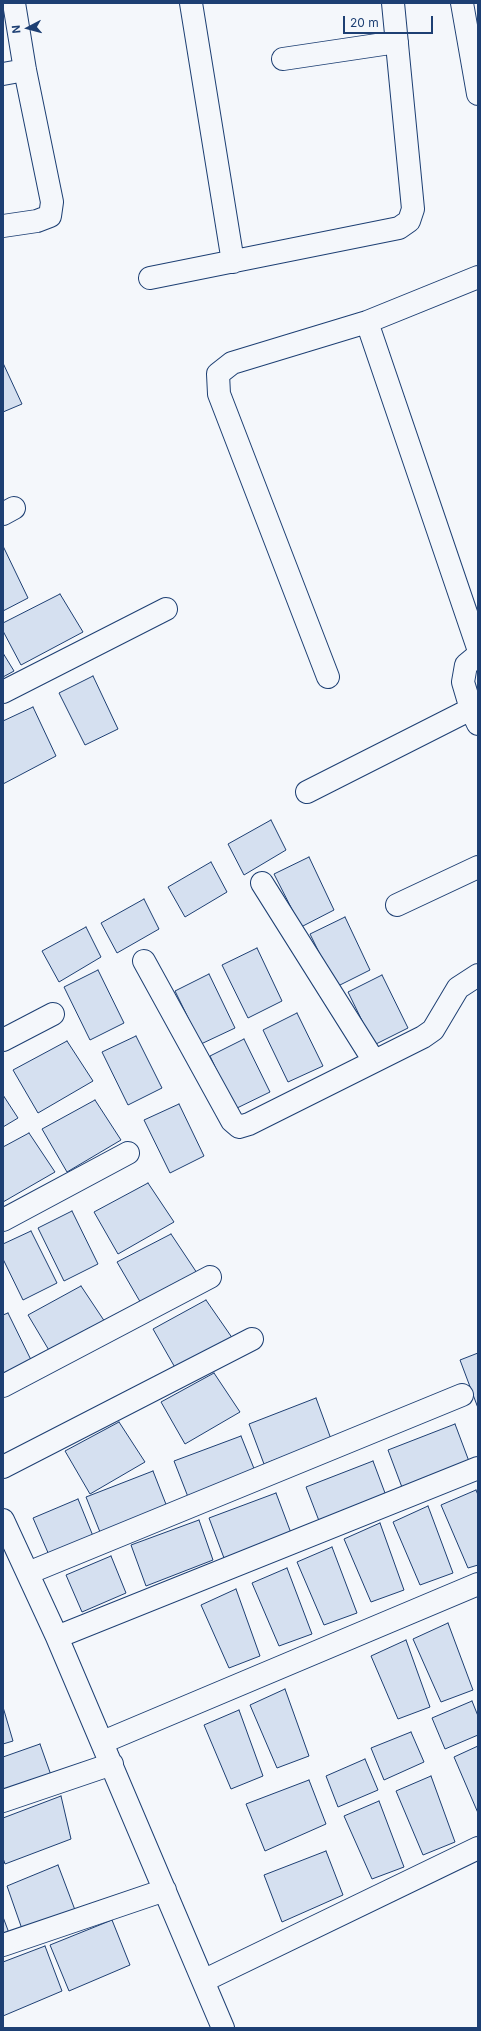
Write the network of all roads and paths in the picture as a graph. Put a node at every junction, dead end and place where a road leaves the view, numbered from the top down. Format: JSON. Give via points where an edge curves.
{"nodes":[{"id":1,"x":14,"y":3,"type":"edge"},
{"id":2,"x":191,"y":3,"type":"edge"},
{"id":3,"x":393,"y":3,"type":"edge"},
{"id":4,"x":462,"y":3,"type":"edge"},
{"id":5,"x":397,"y":42,"type":"junction"},
{"id":6,"x":283,"y":59,"type":"dead end"},
{"id":7,"x":25,"y":70,"type":"junction"},
{"id":8,"x":3,"y":74,"type":"edge"},
{"id":9,"x":478,"y":94,"type":"edge"},
{"id":10,"x":3,"y":226,"type":"edge"},
{"id":11,"x":233,"y":262,"type":"junction"},
{"id":12,"x":478,"y":277,"type":"edge"},
{"id":13,"x":150,"y":278,"type":"dead end"},
{"id":14,"x":367,"y":322,"type":"junction"},
{"id":15,"x":166,"y":609,"type":"dead end"},
{"id":16,"x":478,"y":648,"type":"edge"},
{"id":17,"x":478,"y":655,"type":"edge"},
{"id":18,"x":328,"y":676,"type":"dead end"},
{"id":19,"x":3,"y":692,"type":"edge"},
{"id":20,"x":474,"y":716,"type":"edge"},
{"id":21,"x":307,"y":792,"type":"dead end"},
{"id":22,"x":478,"y":867,"type":"edge"},
{"id":23,"x":262,"y":883,"type":"dead end"},
{"id":24,"x":397,"y":905,"type":"dead end"},
{"id":25,"x":144,"y":961,"type":"dead end"},
{"id":26,"x":478,"y":975,"type":"edge"},
{"id":27,"x":53,"y":1014,"type":"dead end"},
{"id":28,"x":3,"y":1040,"type":"edge"},
{"id":29,"x":374,"y":1061,"type":"junction"},
{"id":30,"x":128,"y":1153,"type":"dead end"},
{"id":31,"x":3,"y":1220,"type":"edge"},
{"id":32,"x":210,"y":1277,"type":"dead end"},
{"id":33,"x":252,"y":1339,"type":"dead end"},
{"id":34,"x":3,"y":1386,"type":"edge"},
{"id":35,"x":462,"y":1395,"type":"dead end"},
{"id":36,"x":3,"y":1467,"type":"edge"},
{"id":37,"x":478,"y":1468,"type":"edge"},
{"id":38,"x":3,"y":1520,"type":"edge"},
{"id":39,"x":17,"y":1562,"type":"edge"},
{"id":40,"x":478,"y":1584,"type":"edge"},
{"id":41,"x":58,"y":1637,"type":"junction"},
{"id":42,"x":102,"y":1742,"type":"junction"},
{"id":43,"x":112,"y":1764,"type":"junction"},
{"id":44,"x":3,"y":1801,"type":"edge"},
{"id":45,"x":478,"y":1848,"type":"edge"},
{"id":46,"x":165,"y":1890,"type":"junction"},
{"id":47,"x":3,"y":1945,"type":"edge"},
{"id":48,"x":203,"y":1981,"type":"junction"},
{"id":49,"x":223,"y":2028,"type":"edge"}],
"edges":[{"from":1,"to":7,"type":"street"},
{"from":2,"to":11,"type":"street"},
{"from":3,"to":5,"type":"street"},
{"from":4,"to":9,"type":"street"},
{"from":5,"to":6,"type":"street"},
{"from":5,"to":11,"type":"street","via":[[413,209],[409,221],[399,228]]},
{"from":7,"to":8,"type":"street"},
{"from":7,"to":10,"type":"street","via":[[52,202],[50,216],[37,221]]},
{"from":11,"to":13,"type":"street"},
{"from":12,"to":14,"type":"street"},
{"from":14,"to":16,"type":"street"},
{"from":14,"to":18,"type":"street","via":[[232,363],[218,374],[219,394]]},
{"from":15,"to":19,"type":"street"},
{"from":17,"to":20,"type":"street","via":[[466,665],[463,682]]},
{"from":20,"to":21,"type":"street"},
{"from":22,"to":24,"type":"street"},
{"from":23,"to":29,"type":"street"},
{"from":25,"to":29,"type":"street","via":[[232,1121],[239,1127]]},
{"from":26,"to":29,"type":"street","via":[[458,988],[433,1030]]},
{"from":27,"to":28,"type":"street"},
{"from":30,"to":31,"type":"street"},
{"from":32,"to":34,"type":"street"},
{"from":33,"to":36,"type":"street"},
{"from":35,"to":39,"type":"street"},
{"from":37,"to":41,"type":"street"},
{"from":38,"to":39,"type":"street"},
{"from":39,"to":41,"type":"street"},
{"from":40,"to":42,"type":"street"},
{"from":41,"to":42,"type":"street"},
{"from":42,"to":43,"type":"street"},
{"from":43,"to":44,"type":"street"},
{"from":43,"to":46,"type":"street"},
{"from":45,"to":48,"type":"street"},
{"from":46,"to":47,"type":"street"},
{"from":46,"to":48,"type":"street"},
{"from":48,"to":49,"type":"street"}]}
